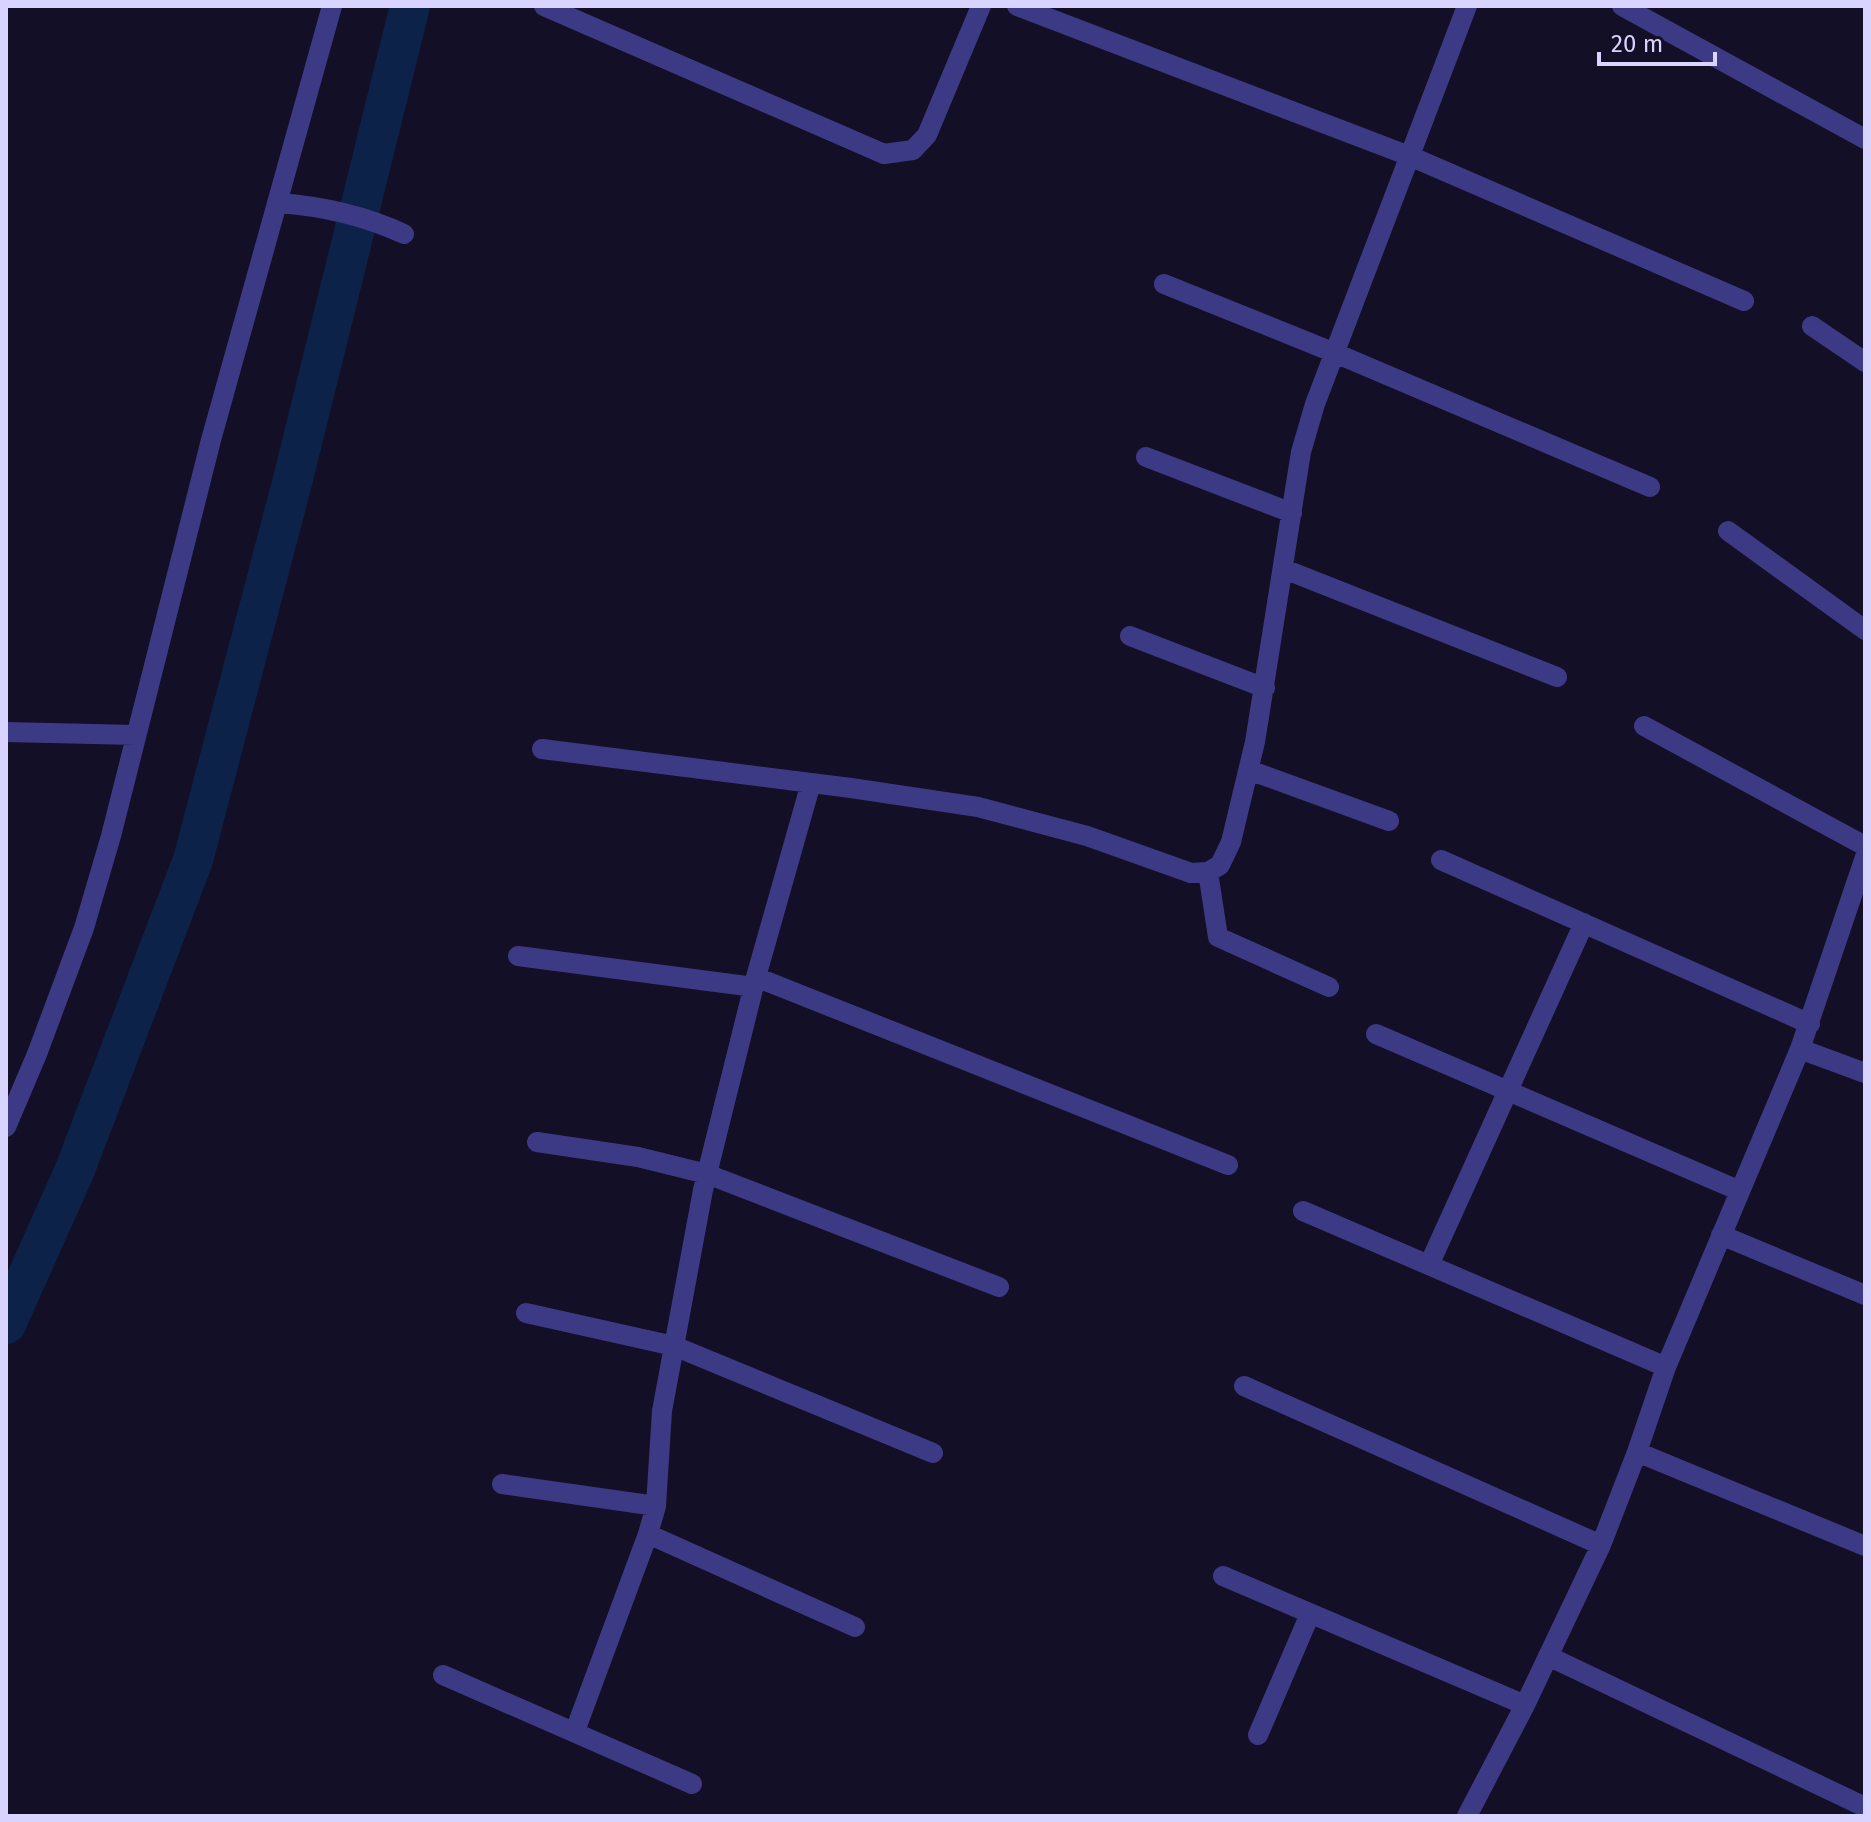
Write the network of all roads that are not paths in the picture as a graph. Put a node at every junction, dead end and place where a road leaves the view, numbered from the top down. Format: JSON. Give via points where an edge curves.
{"nodes":[{"id":1,"x":332,"y":6,"type":"edge"},
{"id":2,"x":544,"y":6,"type":"edge"},
{"id":3,"x":981,"y":6,"type":"edge"},
{"id":4,"x":1017,"y":6,"type":"edge"},
{"id":5,"x":1467,"y":6,"type":"edge"},
{"id":6,"x":1622,"y":6,"type":"edge"},
{"id":7,"x":1865,"y":139,"type":"edge"},
{"id":8,"x":1412,"y":157,"type":"junction"},
{"id":9,"x":278,"y":203,"type":"junction"},
{"id":10,"x":404,"y":234,"type":"dead end"},
{"id":11,"x":1164,"y":284,"type":"dead end"},
{"id":12,"x":1744,"y":301,"type":"dead end"},
{"id":13,"x":1812,"y":326,"type":"dead end"},
{"id":14,"x":1335,"y":353,"type":"junction"},
{"id":15,"x":1865,"y":362,"type":"edge"},
{"id":16,"x":1146,"y":457,"type":"dead end"},
{"id":17,"x":1650,"y":487,"type":"dead end"},
{"id":18,"x":1292,"y":513,"type":"junction"},
{"id":19,"x":1728,"y":531,"type":"dead end"},
{"id":20,"x":1284,"y":569,"type":"junction"},
{"id":21,"x":1865,"y":630,"type":"edge"},
{"id":22,"x":1130,"y":636,"type":"dead end"},
{"id":23,"x":1557,"y":677,"type":"dead end"},
{"id":24,"x":1265,"y":688,"type":"junction"},
{"id":25,"x":1644,"y":726,"type":"dead end"},
{"id":26,"x":6,"y":732,"type":"edge"},
{"id":27,"x":136,"y":735,"type":"junction"},
{"id":28,"x":542,"y":749,"type":"dead end"},
{"id":29,"x":1249,"y":770,"type":"junction"},
{"id":30,"x":811,"y":783,"type":"junction"},
{"id":31,"x":1389,"y":821,"type":"dead end"},
{"id":32,"x":1865,"y":846,"type":"edge"},
{"id":33,"x":1441,"y":860,"type":"dead end"},
{"id":34,"x":1863,"y":870,"type":"edge"},
{"id":35,"x":1208,"y":872,"type":"junction"},
{"id":36,"x":1584,"y":923,"type":"junction"},
{"id":37,"x":518,"y":956,"type":"dead end"},
{"id":38,"x":755,"y":982,"type":"junction"},
{"id":39,"x":1329,"y":987,"type":"dead end"},
{"id":40,"x":1810,"y":1024,"type":"junction"},
{"id":41,"x":1376,"y":1034,"type":"dead end"},
{"id":42,"x":1800,"y":1049,"type":"junction"},
{"id":43,"x":1865,"y":1073,"type":"edge"},
{"id":44,"x":1507,"y":1090,"type":"junction"},
{"id":45,"x":6,"y":1127,"type":"edge"},
{"id":46,"x":537,"y":1142,"type":"dead end"},
{"id":47,"x":1228,"y":1165,"type":"dead end"},
{"id":48,"x":707,"y":1174,"type":"junction"},
{"id":49,"x":1740,"y":1191,"type":"junction"},
{"id":50,"x":1303,"y":1211,"type":"dead end"},
{"id":51,"x":1721,"y":1235,"type":"junction"},
{"id":52,"x":1429,"y":1265,"type":"junction"},
{"id":53,"x":999,"y":1287,"type":"dead end"},
{"id":54,"x":1865,"y":1295,"type":"edge"},
{"id":55,"x":526,"y":1313,"type":"dead end"},
{"id":56,"x":674,"y":1346,"type":"junction"},
{"id":57,"x":1666,"y":1367,"type":"junction"},
{"id":58,"x":1244,"y":1386,"type":"dead end"},
{"id":59,"x":1637,"y":1452,"type":"junction"},
{"id":60,"x":933,"y":1453,"type":"dead end"},
{"id":61,"x":502,"y":1484,"type":"dead end"},
{"id":62,"x":656,"y":1506,"type":"junction"},
{"id":63,"x":648,"y":1534,"type":"junction"},
{"id":64,"x":1601,"y":1545,"type":"junction"},
{"id":65,"x":1865,"y":1546,"type":"edge"},
{"id":66,"x":1223,"y":1576,"type":"dead end"},
{"id":67,"x":1310,"y":1614,"type":"junction"},
{"id":68,"x":855,"y":1627,"type":"dead end"},
{"id":69,"x":1548,"y":1656,"type":"junction"},
{"id":70,"x":443,"y":1675,"type":"dead end"},
{"id":71,"x":1525,"y":1705,"type":"junction"},
{"id":72,"x":575,"y":1731,"type":"junction"},
{"id":73,"x":1258,"y":1735,"type":"dead end"},
{"id":74,"x":692,"y":1784,"type":"dead end"},
{"id":75,"x":1865,"y":1807,"type":"edge"},
{"id":76,"x":1467,"y":1816,"type":"edge"}],
"edges":[{"from":1,"to":9,"type":"street"},
{"from":2,"to":3,"type":"street","via":[[884,154],[913,150],[927,135]]},
{"from":4,"to":8,"type":"street"},
{"from":5,"to":8,"type":"street"},
{"from":6,"to":7,"type":"street"},
{"from":8,"to":12,"type":"street"},
{"from":8,"to":14,"type":"street"},
{"from":9,"to":10,"type":"street","via":[[378,222]]},
{"from":9,"to":27,"type":"street"},
{"from":11,"to":14,"type":"street"},
{"from":13,"to":15,"type":"street"},
{"from":14,"to":17,"type":"street"},
{"from":14,"to":18,"type":"street","via":[[1301,452]]},
{"from":16,"to":18,"type":"street"},
{"from":18,"to":20,"type":"street"},
{"from":19,"to":21,"type":"street"},
{"from":20,"to":23,"type":"street"},
{"from":20,"to":24,"type":"street"},
{"from":22,"to":24,"type":"street"},
{"from":24,"to":29,"type":"street"},
{"from":25,"to":32,"type":"street"},
{"from":26,"to":27,"type":"street"},
{"from":27,"to":45,"type":"street","via":[[84,928]]},
{"from":28,"to":30,"type":"street"},
{"from":29,"to":31,"type":"street"},
{"from":29,"to":35,"type":"street","via":[[1231,842],[1220,865]]},
{"from":30,"to":35,"type":"street","via":[[978,807],[1087,836],[1191,873]]},
{"from":30,"to":38,"type":"street"},
{"from":33,"to":36,"type":"street"},
{"from":34,"to":40,"type":"street"},
{"from":35,"to":39,"type":"street","via":[[1218,937]]},
{"from":36,"to":40,"type":"street"},
{"from":36,"to":44,"type":"street"},
{"from":37,"to":38,"type":"street"},
{"from":38,"to":47,"type":"street"},
{"from":38,"to":48,"type":"street"},
{"from":40,"to":42,"type":"street"},
{"from":41,"to":44,"type":"street"},
{"from":42,"to":43,"type":"street"},
{"from":42,"to":49,"type":"street"},
{"from":44,"to":49,"type":"street"},
{"from":44,"to":52,"type":"street"},
{"from":46,"to":48,"type":"street"},
{"from":48,"to":53,"type":"street"},
{"from":48,"to":56,"type":"street"},
{"from":49,"to":51,"type":"street"},
{"from":50,"to":52,"type":"street"},
{"from":51,"to":54,"type":"street"},
{"from":51,"to":57,"type":"street"},
{"from":52,"to":57,"type":"street"},
{"from":55,"to":56,"type":"street"},
{"from":56,"to":60,"type":"street"},
{"from":56,"to":62,"type":"street","via":[[662,1411]]},
{"from":57,"to":59,"type":"street"},
{"from":58,"to":64,"type":"street"},
{"from":59,"to":64,"type":"street"},
{"from":59,"to":65,"type":"street"},
{"from":61,"to":62,"type":"street"},
{"from":62,"to":63,"type":"street"},
{"from":63,"to":68,"type":"street"},
{"from":63,"to":72,"type":"street"},
{"from":64,"to":69,"type":"street"},
{"from":66,"to":67,"type":"street"},
{"from":67,"to":71,"type":"street"},
{"from":67,"to":73,"type":"street"},
{"from":69,"to":71,"type":"street"},
{"from":69,"to":75,"type":"street"},
{"from":70,"to":72,"type":"street"},
{"from":71,"to":76,"type":"street"},
{"from":72,"to":74,"type":"street"}]}
